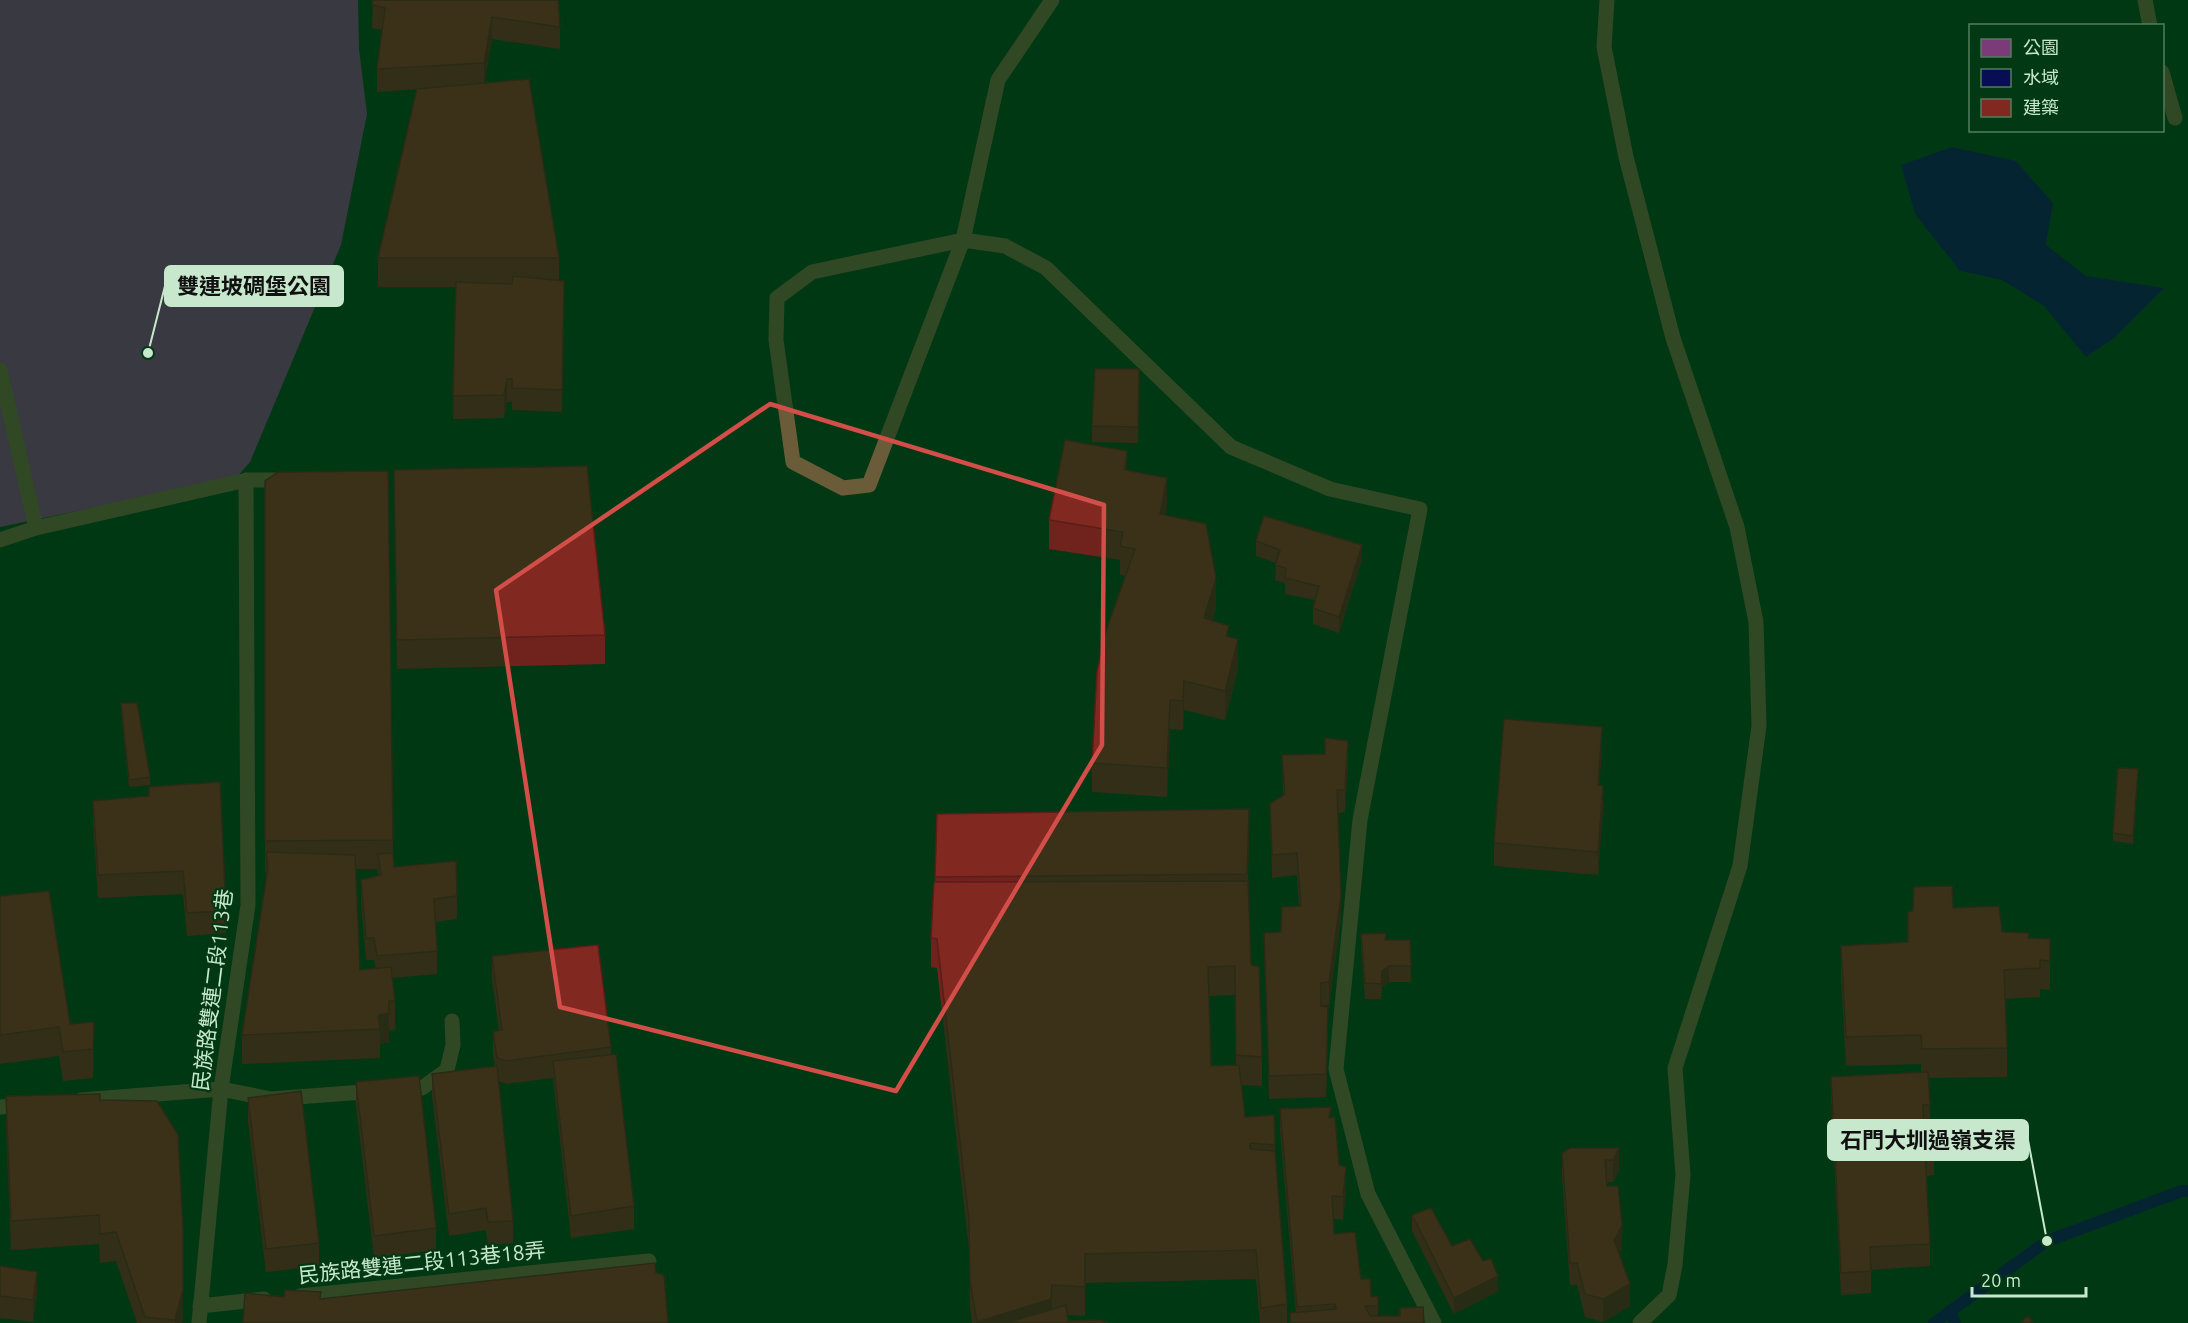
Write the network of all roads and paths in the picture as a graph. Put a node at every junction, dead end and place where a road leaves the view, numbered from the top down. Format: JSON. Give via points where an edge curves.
{"nodes":[{"id":1,"x":1052,"y":0,"type":"edge"},
{"id":2,"x":1607,"y":0,"type":"edge"},
{"id":3,"x":2145,"y":0,"type":"edge"},
{"id":4,"x":2150,"y":24,"type":"edge"},
{"id":5,"x":2164,"y":76,"type":"edge"},
{"id":6,"x":2175,"y":118,"type":"dead end"},
{"id":7,"x":963,"y":240,"type":"junction"},
{"id":8,"x":0,"y":370,"type":"edge"},
{"id":9,"x":246,"y":480,"type":"junction"},
{"id":10,"x":305,"y":480,"type":"edge"},
{"id":11,"x":36,"y":528,"type":"junction"},
{"id":12,"x":0,"y":540,"type":"edge"},
{"id":13,"x":452,"y":1021,"type":"dead end"},
{"id":14,"x":221,"y":1089,"type":"junction"},
{"id":15,"x":70,"y":1101,"type":"edge"},
{"id":16,"x":46,"y":1103,"type":"edge"},
{"id":17,"x":0,"y":1107,"type":"edge"},
{"id":18,"x":649,"y":1261,"type":"edge"},
{"id":19,"x":200,"y":1306,"type":"junction"},
{"id":20,"x":199,"y":1323,"type":"edge"},
{"id":21,"x":1434,"y":1323,"type":"edge"},
{"id":22,"x":1640,"y":1323,"type":"edge"}],
"edges":[{"from":1,"to":7,"type":"lane","via":[[998,80]]},
{"from":2,"to":22,"type":"lane","via":[[1604,47],[1626,157],[1673,338],[1737,527],[1756,622],[1759,726],[1740,866],[1676,1068],[1683,1175],[1675,1265],[1669,1295]]},
{"from":3,"to":4,"type":"lane"},
{"from":5,"to":6,"type":"lane"},
{"from":7,"to":7,"type":"lane","via":[[869,485],[843,488],[793,462],[776,340],[777,298],[812,272]]},
{"from":7,"to":21,"type":"lane","via":[[1005,246],[1046,268],[1232,447],[1330,489],[1420,509],[1360,820],[1336,1069],[1368,1194]]},
{"from":8,"to":11,"type":"lane"},
{"from":9,"to":10,"type":"lane"},
{"from":9,"to":11,"type":"lane"},
{"from":9,"to":14,"type":"lane","name":"民族路雙連二段113巷","via":[[248,905]]},
{"from":11,"to":12,"type":"lane"},
{"from":13,"to":14,"type":"lane","via":[[453,1045],[447,1070],[422,1088],[271,1098]]},
{"from":14,"to":15,"type":"lane"},
{"from":14,"to":19,"type":"lane","name":"民族路雙連二段113巷"},
{"from":16,"to":17,"type":"lane"},
{"from":18,"to":19,"type":"lane","name":"民族路雙連二段113巷18弄"},
{"from":19,"to":20,"type":"lane","name":"民族路雙連二段113巷"}]}
